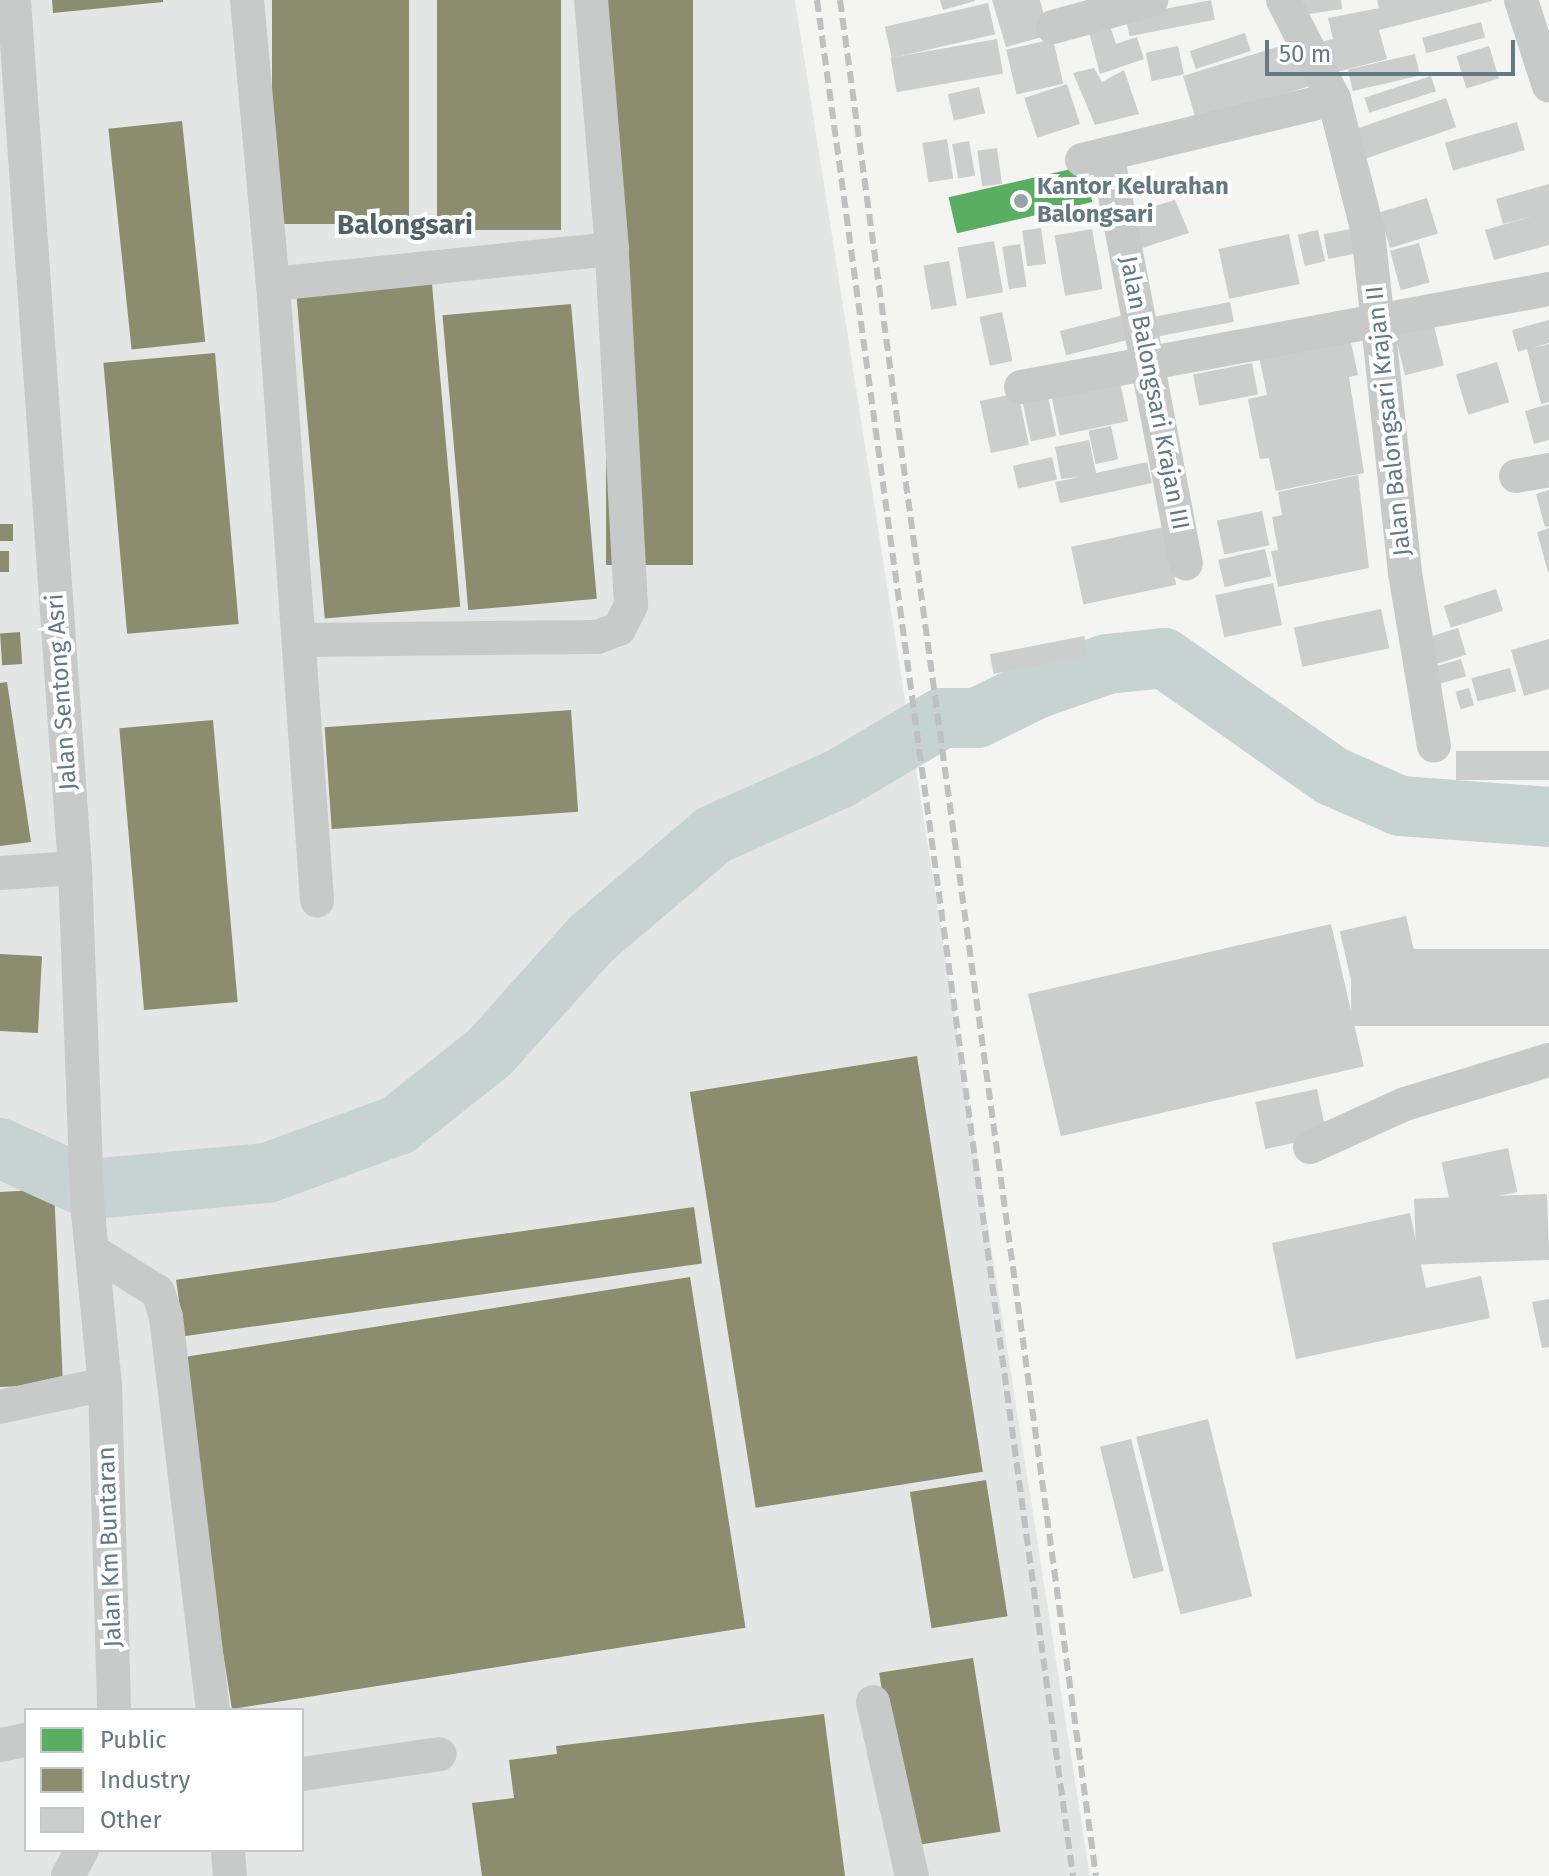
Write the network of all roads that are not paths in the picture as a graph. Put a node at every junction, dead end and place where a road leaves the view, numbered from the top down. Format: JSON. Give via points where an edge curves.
{"nodes":[{"id":1,"x":14,"y":0,"type":"edge"},
{"id":2,"x":247,"y":0,"type":"edge"},
{"id":3,"x":591,"y":0,"type":"edge"},
{"id":4,"x":1151,"y":0,"type":"edge"},
{"id":5,"x":1283,"y":0,"type":"edge"},
{"id":6,"x":1521,"y":0,"type":"edge"},
{"id":7,"x":1053,"y":27,"type":"dead end"},
{"id":8,"x":1549,"y":86,"type":"edge"},
{"id":9,"x":1334,"y":99,"type":"junction"},
{"id":10,"x":612,"y":249,"type":"junction"},
{"id":11,"x":273,"y":284,"type":"junction"},
{"id":12,"x":1549,"y":289,"type":"edge"},
{"id":13,"x":1381,"y":317,"type":"junction"},
{"id":14,"x":1148,"y":366,"type":"junction"},
{"id":15,"x":1021,"y":387,"type":"dead end"},
{"id":16,"x":1186,"y":563,"type":"dead end"},
{"id":17,"x":299,"y":640,"type":"junction"},
{"id":18,"x":1434,"y":746,"type":"dead end"},
{"id":19,"x":75,"y":868,"type":"junction"},
{"id":20,"x":0,"y":873,"type":"edge"},
{"id":21,"x":317,"y":900,"type":"dead end"},
{"id":22,"x":1549,"y":1060,"type":"edge"},
{"id":23,"x":1310,"y":1147,"type":"dead end"},
{"id":24,"x":94,"y":1252,"type":"junction"},
{"id":25,"x":105,"y":1384,"type":"junction"},
{"id":26,"x":0,"y":1407,"type":"edge"},
{"id":27,"x":873,"y":1702,"type":"dead end"},
{"id":28,"x":114,"y":1708,"type":"edge"},
{"id":29,"x":213,"y":1708,"type":"edge"},
{"id":30,"x":24,"y":1740,"type":"edge"},
{"id":31,"x":0,"y":1745,"type":"edge"},
{"id":32,"x":440,"y":1754,"type":"dead end"},
{"id":33,"x":304,"y":1774,"type":"edge"},
{"id":34,"x":81,"y":1852,"type":"edge"},
{"id":35,"x":228,"y":1852,"type":"edge"},
{"id":36,"x":68,"y":1876,"type":"edge"},
{"id":37,"x":230,"y":1876,"type":"edge"},
{"id":38,"x":912,"y":1876,"type":"edge"}],
"edges":[{"from":1,"to":19,"type":"street","name":"Jalan Sentong Asri"},
{"from":2,"to":11,"type":"street"},
{"from":3,"to":10,"type":"street"},
{"from":4,"to":7,"type":"street"},
{"from":5,"to":9,"type":"street","name":"Jalan Balongsari Krajan II"},
{"from":6,"to":8,"type":"street"},
{"from":9,"to":13,"type":"street","name":"Jalan Balongsari Krajan II","via":[[1368,232]]},
{"from":9,"to":14,"type":"street","name":"Jalan Balongsari Krajan III","via":[[1094,157]]},
{"from":10,"to":11,"type":"street"},
{"from":10,"to":17,"type":"street","via":[[631,605],[619,629],[597,637]]},
{"from":11,"to":17,"type":"street"},
{"from":12,"to":13,"type":"street"},
{"from":13,"to":14,"type":"street"},
{"from":13,"to":18,"type":"street","name":"Jalan Balongsari Krajan II","via":[[1405,573]]},
{"from":14,"to":15,"type":"street"},
{"from":14,"to":16,"type":"street","name":"Jalan Balongsari Krajan III"},
{"from":17,"to":21,"type":"street"},
{"from":19,"to":20,"type":"street"},
{"from":19,"to":24,"type":"street","name":"Jalan Sentong Asri","via":[[82,1102]]},
{"from":22,"to":23,"type":"street","via":[[1405,1104]]},
{"from":24,"to":25,"type":"street","name":"Jalan Sentong Asri"},
{"from":24,"to":29,"type":"street","via":[[128,1268],[158,1292],[166,1317]]},
{"from":25,"to":26,"type":"street"},
{"from":25,"to":28,"type":"street","name":"Jalan Km Buntaran"},
{"from":27,"to":38,"type":"street"},
{"from":30,"to":31,"type":"street"},
{"from":32,"to":33,"type":"street"},
{"from":34,"to":36,"type":"street"},
{"from":35,"to":37,"type":"street"}]}
